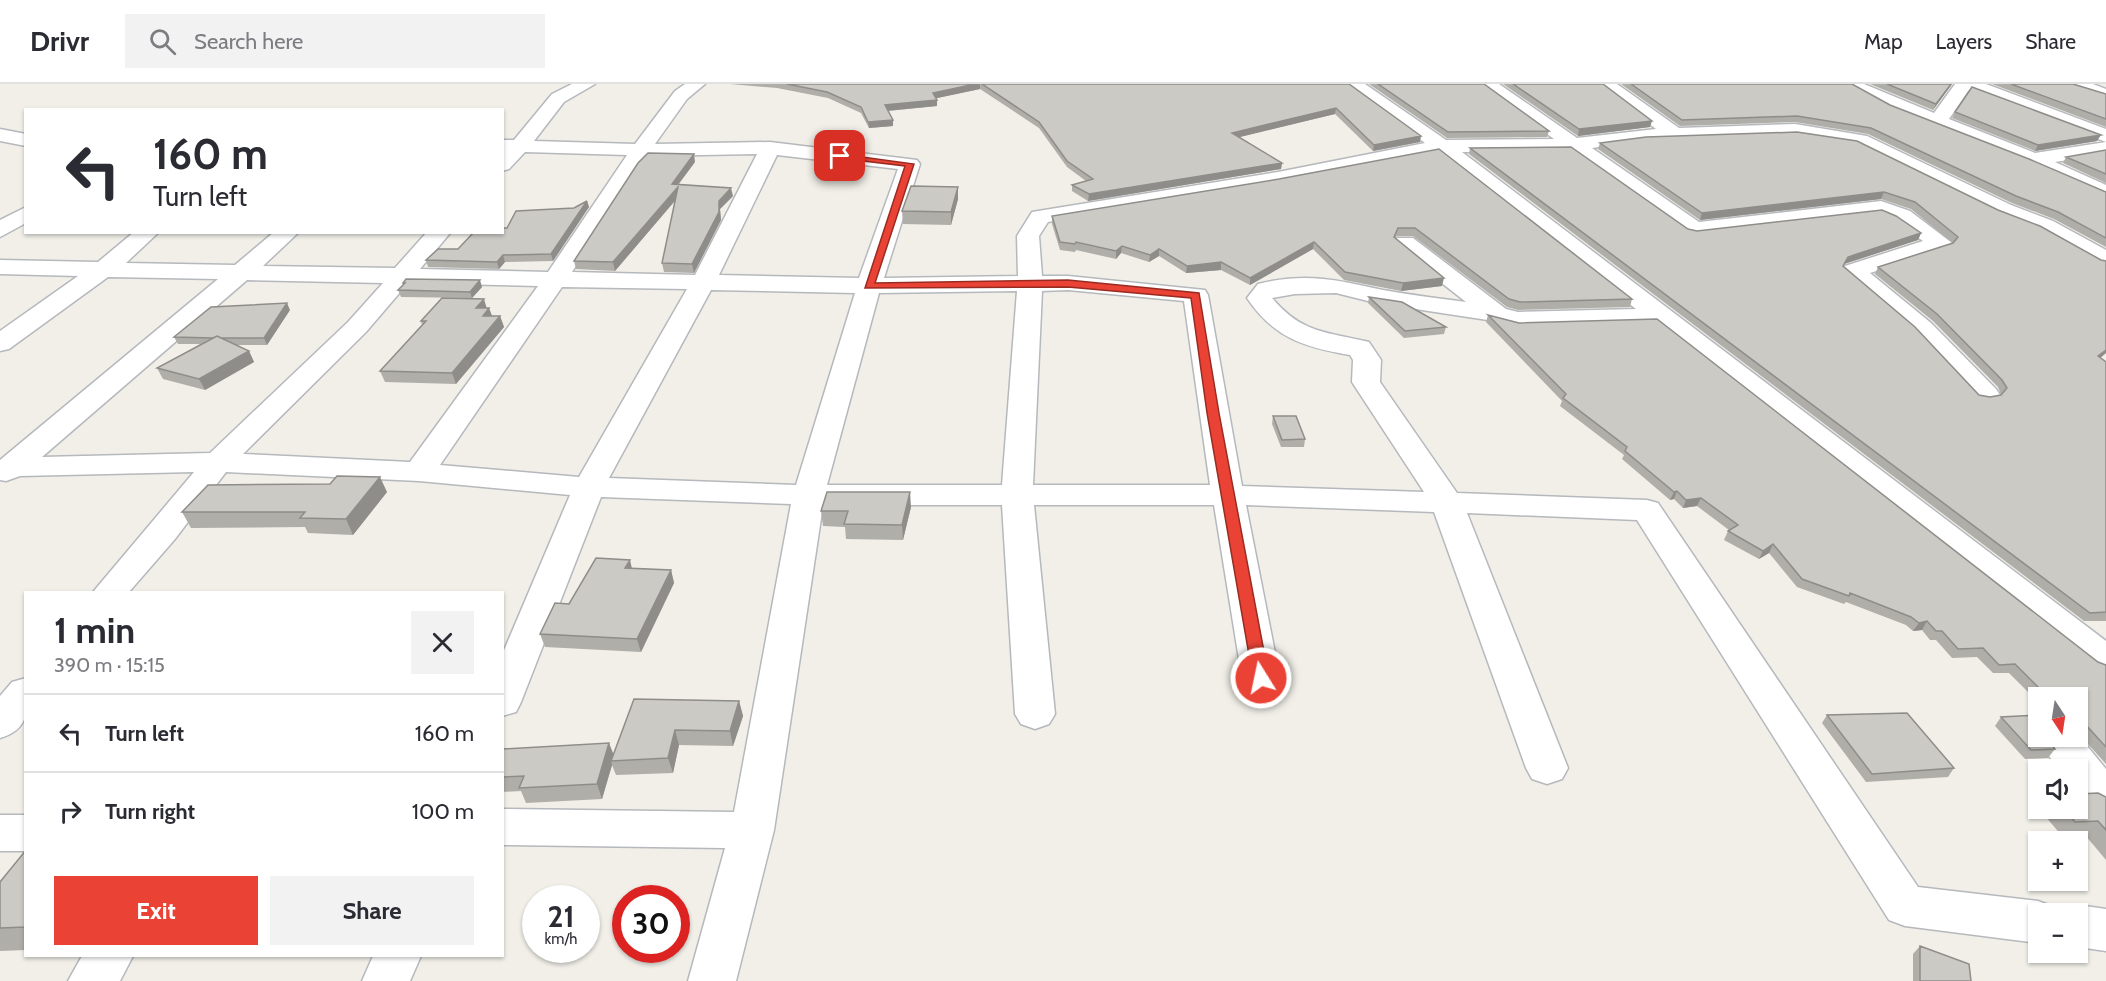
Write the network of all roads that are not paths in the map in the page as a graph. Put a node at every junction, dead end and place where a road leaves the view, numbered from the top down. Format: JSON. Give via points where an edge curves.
{"nodes":[{"id":1,"x":586,"y":84,"type":"edge"},
{"id":2,"x":696,"y":84,"type":"edge"},
{"id":3,"x":1353,"y":84,"type":"edge"},
{"id":4,"x":1487,"y":84,"type":"edge"},
{"id":5,"x":1606,"y":84,"type":"edge"},
{"id":6,"x":1850,"y":84,"type":"edge"},
{"id":7,"x":1964,"y":84,"type":"edge"},
{"id":8,"x":1970,"y":84,"type":"edge"},
{"id":9,"x":2077,"y":84,"type":"edge"},
{"id":10,"x":2106,"y":95,"type":"edge"},
{"id":11,"x":1938,"y":121,"type":"junction"},
{"id":12,"x":1675,"y":134,"type":"junction"},
{"id":13,"x":0,"y":135,"type":"edge"},
{"id":14,"x":2106,"y":136,"type":"edge"},
{"id":15,"x":24,"y":140,"type":"edge"},
{"id":16,"x":1570,"y":145,"type":"junction"},
{"id":17,"x":511,"y":146,"type":"edge"},
{"id":18,"x":1442,"y":147,"type":"junction"},
{"id":19,"x":770,"y":148,"type":"junction"},
{"id":20,"x":2106,"y":148,"type":"edge"},
{"id":21,"x":641,"y":150,"type":"junction"},
{"id":22,"x":2033,"y":159,"type":"junction"},
{"id":23,"x":504,"y":161,"type":"edge"},
{"id":24,"x":2106,"y":193,"type":"edge"},
{"id":25,"x":24,"y":214,"type":"edge"},
{"id":26,"x":0,"y":230,"type":"edge"},
{"id":27,"x":146,"y":234,"type":"edge"},
{"id":28,"x":286,"y":234,"type":"edge"},
{"id":29,"x":438,"y":234,"type":"edge"},
{"id":30,"x":1405,"y":243,"type":"edge"},
{"id":31,"x":2106,"y":260,"type":"edge"},
{"id":32,"x":0,"y":267,"type":"edge"},
{"id":33,"x":106,"y":267,"type":"junction"},
{"id":34,"x":245,"y":271,"type":"junction"},
{"id":35,"x":401,"y":275,"type":"junction"},
{"id":36,"x":556,"y":278,"type":"junction"},
{"id":37,"x":704,"y":281,"type":"junction"},
{"id":38,"x":1030,"y":284,"type":"junction"},
{"id":39,"x":869,"y":286,"type":"junction"},
{"id":40,"x":1497,"y":314,"type":"junction"},
{"id":41,"x":1660,"y":316,"type":"junction"},
{"id":42,"x":0,"y":343,"type":"edge"},
{"id":43,"x":1986,"y":395,"type":"edge"},
{"id":44,"x":218,"y":462,"type":"junction"},
{"id":45,"x":3,"y":471,"type":"edge"},
{"id":46,"x":418,"y":472,"type":"junction"},
{"id":47,"x":589,"y":487,"type":"junction"},
{"id":48,"x":810,"y":495,"type":"junction"},
{"id":49,"x":1017,"y":495,"type":"junction"},
{"id":50,"x":1229,"y":495,"type":"junction"},
{"id":51,"x":1446,"y":501,"type":"junction"},
{"id":52,"x":111,"y":591,"type":"edge"},
{"id":53,"x":2106,"y":660,"type":"edge"},
{"id":54,"x":1261,"y":678,"type":"dead end"},
{"id":55,"x":24,"y":695,"type":"edge"},
{"id":56,"x":504,"y":697,"type":"edge"},
{"id":57,"x":1035,"y":714,"type":"dead end"},
{"id":58,"x":0,"y":723,"type":"edge"},
{"id":59,"x":2064,"y":747,"type":"edge"},
{"id":60,"x":1547,"y":768,"type":"dead end"},
{"id":61,"x":2106,"y":799,"type":"edge"},
{"id":62,"x":504,"y":827,"type":"edge"},
{"id":63,"x":752,"y":830,"type":"junction"},
{"id":64,"x":0,"y":833,"type":"edge"},
{"id":65,"x":24,"y":833,"type":"edge"},
{"id":66,"x":2028,"y":921,"type":"edge"},
{"id":67,"x":2088,"y":927,"type":"edge"},
{"id":68,"x":2106,"y":930,"type":"edge"},
{"id":69,"x":108,"y":957,"type":"edge"},
{"id":70,"x":397,"y":957,"type":"edge"},
{"id":71,"x":92,"y":981,"type":"edge"},
{"id":72,"x":386,"y":981,"type":"edge"},
{"id":73,"x":712,"y":981,"type":"edge"}],
"edges":[{"from":1,"to":17,"type":"street","via":[[558,98]]},
{"from":2,"to":21,"type":"street","via":[[681,95]]},
{"from":3,"to":18,"type":"street"},
{"from":4,"to":16,"type":"street"},
{"from":5,"to":12,"type":"street"},
{"from":6,"to":11,"type":"street"},
{"from":7,"to":11,"type":"street"},
{"from":8,"to":14,"type":"street"},
{"from":9,"to":10,"type":"street"},
{"from":11,"to":22,"type":"street"},
{"from":12,"to":16,"type":"street"},
{"from":12,"to":31,"type":"street","via":[[1795,130],[1860,140],[2003,210],[2045,226]]},
{"from":13,"to":15,"type":"street"},
{"from":16,"to":18,"type":"street"},
{"from":16,"to":43,"type":"street","via":[[1695,229],[1881,208],[1902,216],[1941,243],[1853,271],[1922,328]]},
{"from":17,"to":21,"type":"street"},
{"from":17,"to":23,"type":"street"},
{"from":18,"to":38,"type":"street","via":[[1040,217],[1028,236]]},
{"from":18,"to":41,"type":"street"},
{"from":19,"to":21,"type":"street"},
{"from":19,"to":37,"type":"street"},
{"from":19,"to":39,"type":"street","via":[[910,164]]},
{"from":20,"to":22,"type":"street"},
{"from":21,"to":36,"type":"street"},
{"from":22,"to":24,"type":"street"},
{"from":25,"to":26,"type":"street"},
{"from":27,"to":33,"type":"street"},
{"from":28,"to":34,"type":"street"},
{"from":29,"to":35,"type":"street"},
{"from":30,"to":40,"type":"street"},
{"from":32,"to":33,"type":"street"},
{"from":33,"to":34,"type":"street"},
{"from":33,"to":42,"type":"street"},
{"from":34,"to":35,"type":"street"},
{"from":34,"to":45,"type":"street"},
{"from":35,"to":36,"type":"street"},
{"from":35,"to":44,"type":"street","via":[[357,327]]},
{"from":36,"to":37,"type":"street"},
{"from":36,"to":46,"type":"street"},
{"from":37,"to":39,"type":"street"},
{"from":37,"to":47,"type":"street"},
{"from":38,"to":39,"type":"street"},
{"from":38,"to":49,"type":"street"},
{"from":38,"to":50,"type":"street","via":[[1196,295]]},
{"from":39,"to":48,"type":"street"},
{"from":40,"to":41,"type":"street","via":[[1517,320]]},
{"from":40,"to":51,"type":"street","via":[[1376,296],[1331,285],[1267,289],[1259,298],[1286,328],[1301,337],[1360,348],[1367,360],[1366,382]]},
{"from":41,"to":53,"type":"street"},
{"from":44,"to":45,"type":"street"},
{"from":44,"to":46,"type":"street"},
{"from":44,"to":52,"type":"street"},
{"from":46,"to":47,"type":"street"},
{"from":47,"to":48,"type":"street"},
{"from":47,"to":56,"type":"street"},
{"from":48,"to":49,"type":"street"},
{"from":48,"to":63,"type":"street"},
{"from":49,"to":50,"type":"street"},
{"from":49,"to":57,"type":"street"},
{"from":50,"to":51,"type":"street"},
{"from":50,"to":54,"type":"street"},
{"from":51,"to":60,"type":"street"},
{"from":51,"to":66,"type":"street","via":[[1647,510],[1905,906]]},
{"from":55,"to":58,"type":"street"},
{"from":59,"to":61,"type":"street"},
{"from":62,"to":63,"type":"street"},
{"from":63,"to":73,"type":"street"},
{"from":64,"to":65,"type":"street"},
{"from":67,"to":68,"type":"street"},
{"from":69,"to":71,"type":"street"},
{"from":70,"to":72,"type":"street"}]}
